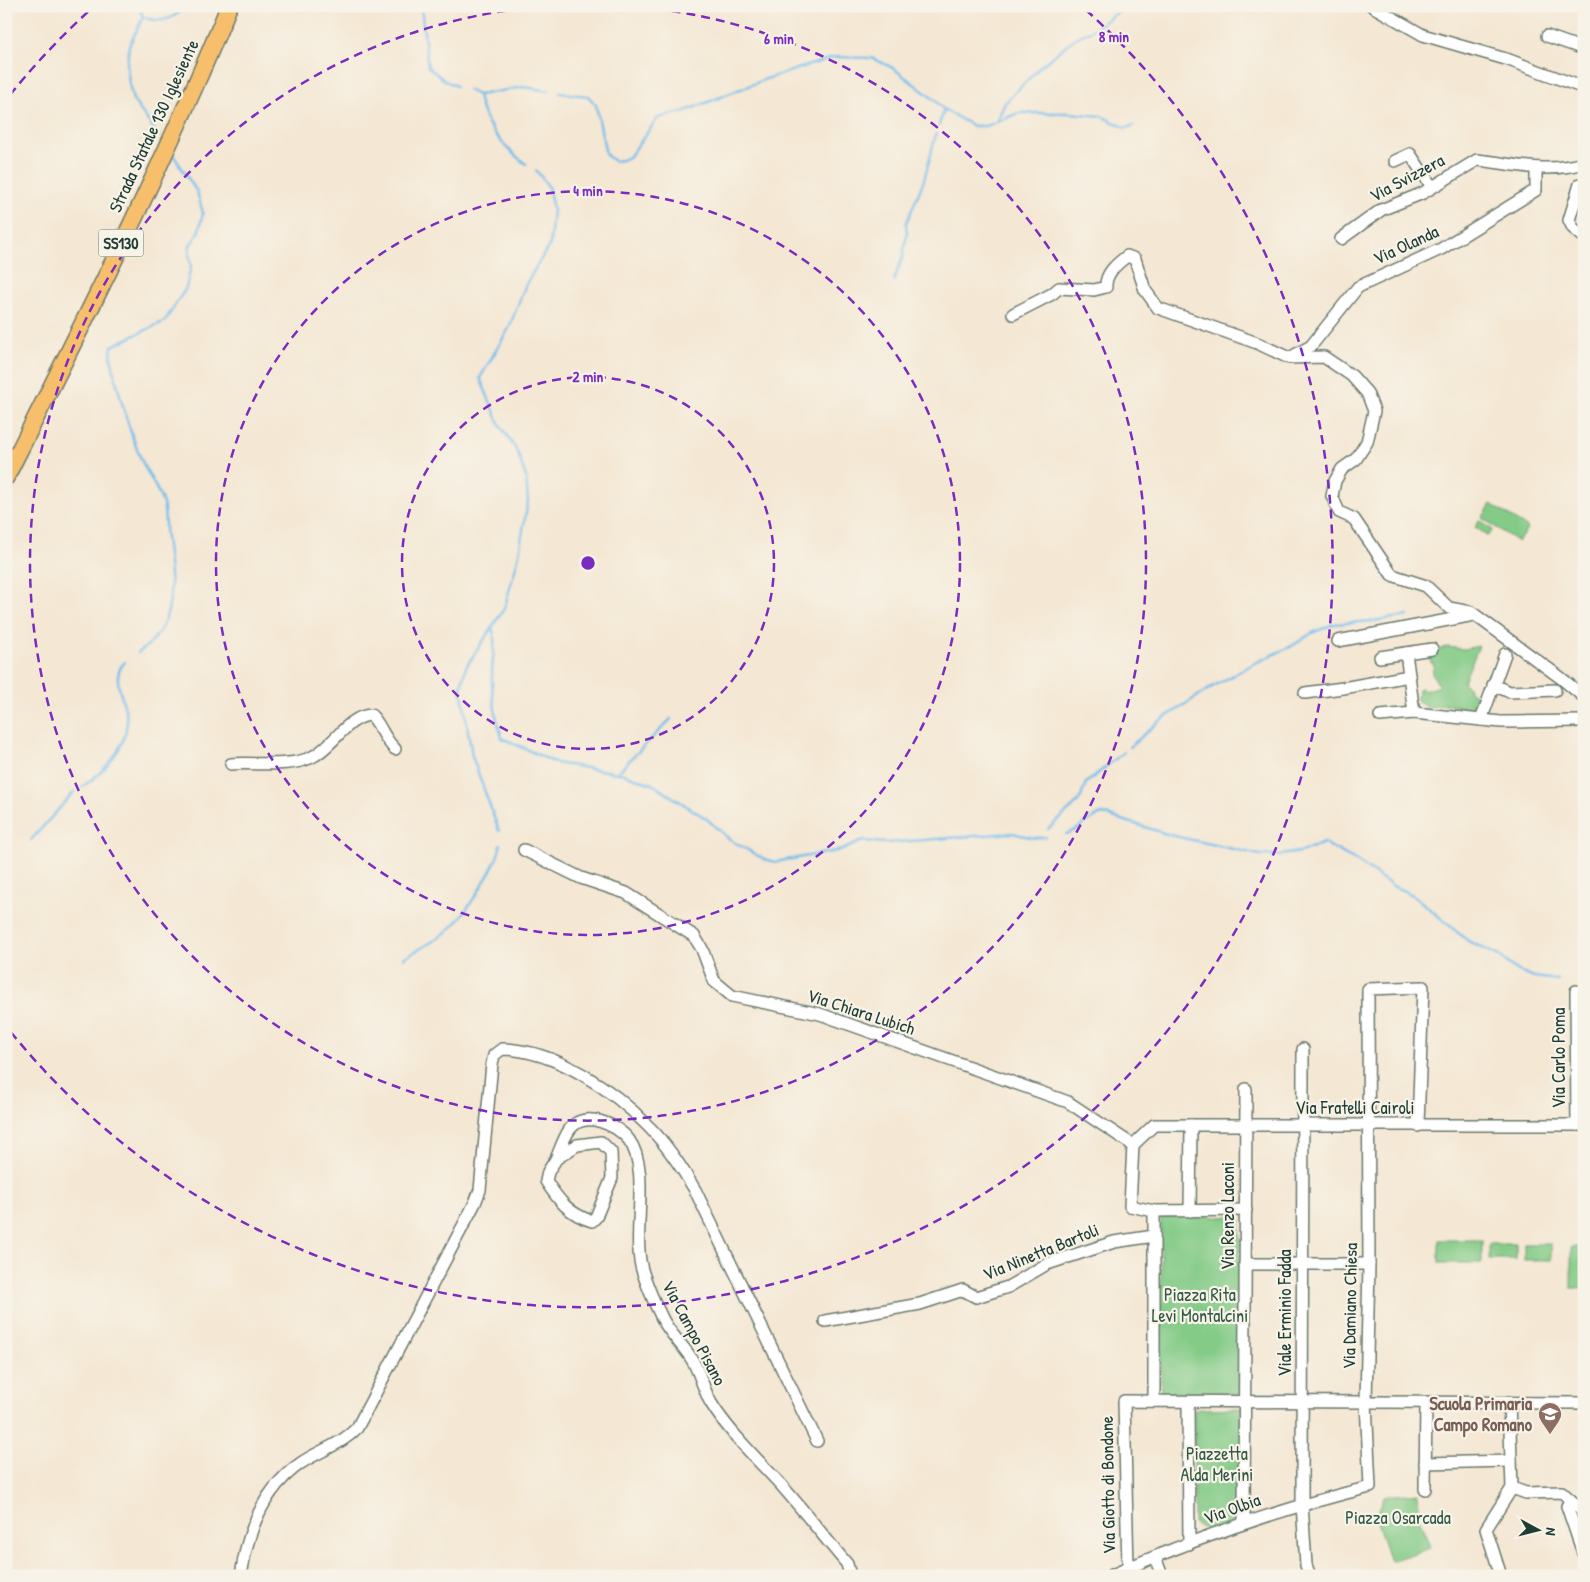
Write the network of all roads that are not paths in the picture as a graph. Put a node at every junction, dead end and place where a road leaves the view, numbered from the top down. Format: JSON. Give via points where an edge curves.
{"nodes":[{"id":1,"x":229,"y":6,"type":"edge"},
{"id":2,"x":1372,"y":6,"type":"edge"},
{"id":3,"x":1547,"y":36,"type":"dead end"},
{"id":4,"x":1584,"y":50,"type":"edge"},
{"id":5,"x":1584,"y":88,"type":"edge"},
{"id":6,"x":1395,"y":161,"type":"dead end"},
{"id":7,"x":1584,"y":163,"type":"edge"},
{"id":8,"x":1536,"y":169,"type":"junction"},
{"id":9,"x":1580,"y":184,"type":"dead end"},
{"id":10,"x":1432,"y":187,"type":"junction"},
{"id":11,"x":1584,"y":237,"type":"edge"},
{"id":12,"x":1341,"y":239,"type":"dead end"},
{"id":13,"x":1014,"y":314,"type":"dead end"},
{"id":14,"x":1289,"y":358,"type":"junction"},
{"id":15,"x":6,"y":477,"type":"edge"},
{"id":16,"x":1476,"y":615,"type":"junction"},
{"id":17,"x":1338,"y":641,"type":"dead end"},
{"id":18,"x":1432,"y":649,"type":"dead end"},
{"id":19,"x":1406,"y":653,"type":"junction"},
{"id":20,"x":1505,"y":654,"type":"dead end"},
{"id":21,"x":1380,"y":657,"type":"dead end"},
{"id":22,"x":1409,"y":676,"type":"junction"},
{"id":23,"x":1493,"y":685,"type":"junction"},
{"id":24,"x":1555,"y":690,"type":"dead end"},
{"id":25,"x":1305,"y":693,"type":"dead end"},
{"id":26,"x":1584,"y":697,"type":"edge"},
{"id":27,"x":1414,"y":713,"type":"junction"},
{"id":28,"x":1380,"y":716,"type":"dead end"},
{"id":29,"x":1481,"y":720,"type":"junction"},
{"id":30,"x":1584,"y":721,"type":"edge"},
{"id":31,"x":395,"y":749,"type":"dead end"},
{"id":32,"x":231,"y":764,"type":"dead end"},
{"id":33,"x":524,"y":850,"type":"dead end"},
{"id":34,"x":1580,"y":992,"type":"edge"},
{"id":35,"x":1303,"y":1049,"type":"dead end"},
{"id":36,"x":1246,"y":1089,"type":"dead end"},
{"id":37,"x":1303,"y":1124,"type":"junction"},
{"id":38,"x":1191,"y":1125,"type":"junction"},
{"id":39,"x":1246,"y":1125,"type":"junction"},
{"id":40,"x":1580,"y":1125,"type":"edge"},
{"id":41,"x":1368,"y":1126,"type":"junction"},
{"id":42,"x":1418,"y":1126,"type":"junction"},
{"id":43,"x":1133,"y":1145,"type":"junction"},
{"id":44,"x":556,"y":1159,"type":"junction"},
{"id":45,"x":1246,"y":1210,"type":"junction"},
{"id":46,"x":1154,"y":1211,"type":"junction"},
{"id":47,"x":1190,"y":1211,"type":"junction"},
{"id":48,"x":1154,"y":1236,"type":"junction"},
{"id":49,"x":1246,"y":1264,"type":"junction"},
{"id":50,"x":1302,"y":1264,"type":"junction"},
{"id":51,"x":1369,"y":1264,"type":"junction"},
{"id":52,"x":825,"y":1321,"type":"dead end"},
{"id":53,"x":1154,"y":1401,"type":"junction"},
{"id":54,"x":1188,"y":1402,"type":"junction"},
{"id":55,"x":1244,"y":1402,"type":"junction"},
{"id":56,"x":1302,"y":1402,"type":"junction"},
{"id":57,"x":1366,"y":1402,"type":"junction"},
{"id":58,"x":1426,"y":1402,"type":"junction"},
{"id":59,"x":1509,"y":1402,"type":"junction"},
{"id":60,"x":1584,"y":1403,"type":"edge"},
{"id":61,"x":817,"y":1441,"type":"dead end"},
{"id":62,"x":1511,"y":1461,"type":"junction"},
{"id":63,"x":1425,"y":1463,"type":"junction"},
{"id":64,"x":1370,"y":1487,"type":"joint"},
{"id":65,"x":1512,"y":1488,"type":"junction"},
{"id":66,"x":1424,"y":1489,"type":"dead end"},
{"id":67,"x":1571,"y":1500,"type":"junction"},
{"id":68,"x":1302,"y":1504,"type":"junction"},
{"id":69,"x":1584,"y":1513,"type":"edge"},
{"id":70,"x":1244,"y":1523,"type":"junction"},
{"id":71,"x":1189,"y":1544,"type":"junction"},
{"id":72,"x":1584,"y":1556,"type":"edge"},
{"id":73,"x":1155,"y":1557,"type":"junction"},
{"id":74,"x":1128,"y":1568,"type":"junction"},
{"id":75,"x":240,"y":1576,"type":"edge"},
{"id":76,"x":850,"y":1576,"type":"edge"},
{"id":77,"x":1110,"y":1576,"type":"edge"},
{"id":78,"x":1162,"y":1576,"type":"edge"},
{"id":79,"x":1310,"y":1576,"type":"edge"},
{"id":80,"x":1501,"y":1576,"type":"edge"}],
"edges":[{"from":1,"to":15,"type":"highway","name":"Strada Statale 130 Iglesiente","number":"SS130","via":[[190,100]]},
{"from":2,"to":5,"type":"street","via":[[1423,35],[1509,60]]},
{"from":3,"to":4,"type":"street"},
{"from":6,"to":10,"type":"street","via":[[1410,154]]},
{"from":7,"to":8,"type":"street","name":"Via Svizzera","via":[[1568,168]]},
{"from":8,"to":10,"type":"street","name":"Via Svizzera","via":[[1477,160]]},
{"from":8,"to":14,"type":"street","name":"Via Olanda","via":[[1536,190],[1441,250],[1358,287],[1310,346]]},
{"from":9,"to":11,"type":"street","via":[[1569,220]]},
{"from":10,"to":12,"type":"street","name":"Via Svizzera","via":[[1381,210]]},
{"from":13,"to":14,"type":"street","via":[[1059,288],[1094,290],[1106,287],[1114,266],[1127,256],[1135,259],[1145,290],[1158,308],[1257,343]]},
{"from":14,"to":16,"type":"street","via":[[1324,357],[1352,376],[1366,393],[1374,411],[1367,442],[1356,459],[1342,469],[1335,480],[1332,496],[1339,512],[1354,519],[1392,574],[1426,586],[1449,608]]},
{"from":16,"to":17,"type":"street"},
{"from":16,"to":26,"type":"street"},
{"from":18,"to":19,"type":"street"},
{"from":19,"to":21,"type":"street"},
{"from":19,"to":22,"type":"street"},
{"from":20,"to":23,"type":"street"},
{"from":22,"to":25,"type":"street"},
{"from":22,"to":27,"type":"street"},
{"from":23,"to":24,"type":"street","via":[[1510,692]]},
{"from":23,"to":29,"type":"street"},
{"from":27,"to":28,"type":"street"},
{"from":27,"to":29,"type":"street"},
{"from":29,"to":30,"type":"street"},
{"from":31,"to":32,"type":"street","via":[[378,722],[371,715],[364,715],[314,757],[300,762]]},
{"from":33,"to":43,"type":"street","name":"Via Chiara Lubich","via":[[581,878],[626,893],[694,936],[714,981],[732,996],[820,1014],[1068,1102]]},
{"from":34,"to":40,"type":"street","name":"Via Carlo Poma"},
{"from":35,"to":37,"type":"street","name":"Viale Erminio Fadda"},
{"from":36,"to":39,"type":"street","name":"Via Renzo Laconi"},
{"from":37,"to":39,"type":"street","name":"Via Fratelli Cairoli"},
{"from":37,"to":41,"type":"street","name":"Via Fratelli Cairoli"},
{"from":37,"to":50,"type":"street","name":"Viale Erminio Fadda"},
{"from":38,"to":39,"type":"street","name":"Via Fratelli Cairoli"},
{"from":38,"to":43,"type":"street","name":"Via Fratelli Cairoli","via":[[1154,1125]]},
{"from":38,"to":47,"type":"street"},
{"from":39,"to":45,"type":"street","name":"Via Renzo Laconi"},
{"from":40,"to":42,"type":"street","name":"Via Fratelli Cairoli"},
{"from":41,"to":42,"type":"street","name":"Via Fratelli Cairoli"},
{"from":41,"to":42,"type":"street","name":"Via Damiano Chiesa","via":[[1368,989],[1423,988]]},
{"from":41,"to":51,"type":"street","name":"Via Damiano Chiesa"},
{"from":43,"to":46,"type":"street","via":[[1130,1206]]},
{"from":44,"to":44,"type":"street","via":[[577,1145],[601,1142],[612,1152],[612,1178],[592,1221],[580,1218],[562,1204],[546,1181]]},
{"from":44,"to":76,"type":"street","name":"Via Campo Pisano","via":[[570,1128],[579,1120],[603,1122],[617,1128],[629,1140],[639,1168],[638,1255],[662,1319],[692,1359],[711,1403],[847,1564]]},
{"from":45,"to":47,"type":"street"},
{"from":45,"to":49,"type":"street","name":"Via Renzo Laconi"},
{"from":46,"to":47,"type":"street"},
{"from":46,"to":48,"type":"street"},
{"from":48,"to":52,"type":"street","name":"Via Ninetta Bartoli","via":[[1114,1242],[1047,1264],[1008,1287],[976,1297],[963,1290],[920,1304]]},
{"from":48,"to":53,"type":"street"},
{"from":49,"to":50,"type":"street"},
{"from":49,"to":55,"type":"street","name":"Via Renzo Laconi"},
{"from":50,"to":51,"type":"street"},
{"from":50,"to":56,"type":"street","name":"Viale Erminio Fadda"},
{"from":51,"to":57,"type":"street","name":"Via Damiano Chiesa"},
{"from":53,"to":54,"type":"street"},
{"from":53,"to":74,"type":"street","name":"Via Giotto di Bondone","via":[[1124,1401]]},
{"from":54,"to":55,"type":"street"},
{"from":54,"to":71,"type":"street"},
{"from":55,"to":56,"type":"street"},
{"from":55,"to":70,"type":"street","name":"Via Renzo Laconi"},
{"from":56,"to":57,"type":"street"},
{"from":56,"to":68,"type":"street","name":"Viale Erminio Fadda"},
{"from":57,"to":58,"type":"street"},
{"from":57,"to":64,"type":"street","name":"Via Damiano Chiesa"},
{"from":58,"to":59,"type":"street"},
{"from":58,"to":63,"type":"street"},
{"from":59,"to":60,"type":"street"},
{"from":59,"to":62,"type":"street"},
{"from":61,"to":75,"type":"street","via":[[695,1190],[651,1128],[605,1090],[562,1064],[514,1049],[502,1049],[494,1056],[492,1064],[480,1190],[475,1203],[357,1428],[336,1446],[302,1462],[272,1490],[251,1531]]},
{"from":62,"to":63,"type":"street"},
{"from":62,"to":65,"type":"street"},
{"from":63,"to":66,"type":"street"},
{"from":64,"to":68,"type":"street","name":"Via Olbia"},
{"from":65,"to":67,"type":"street","via":[[1526,1493],[1562,1492]]},
{"from":65,"to":80,"type":"street","via":[[1486,1529]]},
{"from":67,"to":69,"type":"street"},
{"from":67,"to":72,"type":"street","via":[[1567,1506]]},
{"from":68,"to":70,"type":"street","name":"Via Olbia"},
{"from":68,"to":79,"type":"street","name":"Viale Erminio Fadda","via":[[1306,1565]]},
{"from":70,"to":71,"type":"street","name":"Via Olbia"},
{"from":71,"to":73,"type":"street","name":"Via Olbia"},
{"from":73,"to":74,"type":"street","name":"Via Olbia"},
{"from":73,"to":78,"type":"street"},
{"from":74,"to":77,"type":"street","name":"Via Olbia"}]}
